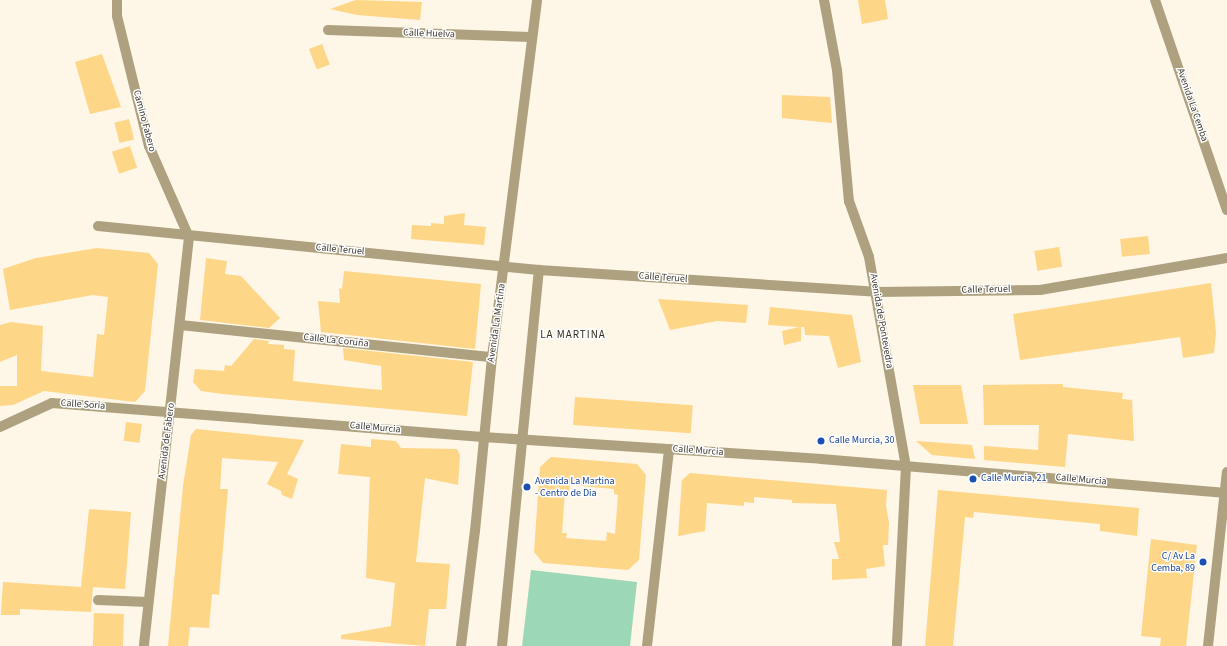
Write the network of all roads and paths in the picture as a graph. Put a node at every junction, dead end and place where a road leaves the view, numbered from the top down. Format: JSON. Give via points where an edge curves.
{"nodes":[{"id":1,"x":117,"y":0,"type":"edge"},
{"id":2,"x":537,"y":0,"type":"edge"},
{"id":3,"x":824,"y":0,"type":"edge"},
{"id":4,"x":1156,"y":0,"type":"edge"},
{"id":5,"x":328,"y":30,"type":"dead end"},
{"id":6,"x":531,"y":37,"type":"junction"},
{"id":7,"x":1227,"y":210,"type":"edge"},
{"id":8,"x":98,"y":226,"type":"dead end"},
{"id":9,"x":189,"y":237,"type":"junction"},
{"id":10,"x":1227,"y":258,"type":"edge"},
{"id":11,"x":504,"y":266,"type":"junction"},
{"id":12,"x":539,"y":270,"type":"junction"},
{"id":13,"x":876,"y":292,"type":"junction"},
{"id":14,"x":180,"y":325,"type":"junction"},
{"id":15,"x":492,"y":357,"type":"junction"},
{"id":16,"x":171,"y":411,"type":"junction"},
{"id":17,"x":0,"y":427,"type":"edge"},
{"id":18,"x":483,"y":436,"type":"junction"},
{"id":19,"x":523,"y":439,"type":"junction"},
{"id":20,"x":669,"y":449,"type":"junction"},
{"id":21,"x":906,"y":466,"type":"junction"},
{"id":22,"x":1227,"y":472,"type":"edge"},
{"id":23,"x":1224,"y":492,"type":"junction"},
{"id":24,"x":98,"y":600,"type":"dead end"},
{"id":25,"x":148,"y":602,"type":"junction"},
{"id":26,"x":144,"y":646,"type":"edge"},
{"id":27,"x":461,"y":646,"type":"edge"},
{"id":28,"x":502,"y":646,"type":"edge"},
{"id":29,"x":647,"y":646,"type":"edge"},
{"id":30,"x":897,"y":646,"type":"edge"},
{"id":31,"x":1208,"y":646,"type":"edge"}],
"edges":[{"from":1,"to":9,"type":"street","name":"Camino Fabero","via":[[117,16],[149,146]]},
{"from":2,"to":6,"type":"street","name":"Avenida La Martina"},
{"from":3,"to":13,"type":"street","name":"Avenida de Pontevedra","via":[[837,70],[849,201],[864,237]]},
{"from":4,"to":7,"type":"street","name":"Avenida La Cemba"},
{"from":5,"to":6,"type":"street","name":"Calle Huelva"},
{"from":6,"to":11,"type":"street","name":"Avenida La Martina"},
{"from":8,"to":9,"type":"street","name":"Calle Teruel"},
{"from":9,"to":11,"type":"street","name":"Calle Teruel"},
{"from":9,"to":14,"type":"street","name":"Avenida de Fabero"},
{"from":10,"to":13,"type":"street","name":"Calle Teruel","via":[[1040,290]]},
{"from":11,"to":12,"type":"street","name":"Calle Teruel"},
{"from":11,"to":15,"type":"street","name":"Avenida La Martina"},
{"from":12,"to":13,"type":"street","name":"Calle Teruel"},
{"from":12,"to":19,"type":"street"},
{"from":13,"to":21,"type":"street","name":"Avenida de Pontevedra"},
{"from":14,"to":15,"type":"street","name":"Calle La Coruña"},
{"from":14,"to":16,"type":"street","name":"Avenida de Fabero"},
{"from":15,"to":18,"type":"street","name":"Avenida La Martina"},
{"from":16,"to":17,"type":"street","name":"Calle Soria","via":[[52,403]]},
{"from":16,"to":18,"type":"street","name":"Calle Murcia"},
{"from":16,"to":25,"type":"street","name":"Avenida de Fabero"},
{"from":18,"to":19,"type":"street","name":"Calle Murcia"},
{"from":18,"to":27,"type":"street","name":"Avenida La Martina"},
{"from":19,"to":20,"type":"street","name":"Calle Murcia"},
{"from":19,"to":28,"type":"street"},
{"from":20,"to":21,"type":"street","name":"Calle Murcia"},
{"from":20,"to":29,"type":"street"},
{"from":21,"to":23,"type":"street","name":"Calle Murcia"},
{"from":21,"to":30,"type":"street","name":"Avenida de Pontevedra"},
{"from":22,"to":23,"type":"street"},
{"from":23,"to":31,"type":"street"},
{"from":24,"to":25,"type":"street"},
{"from":25,"to":26,"type":"street","name":"Avenida de Fabero"}]}
